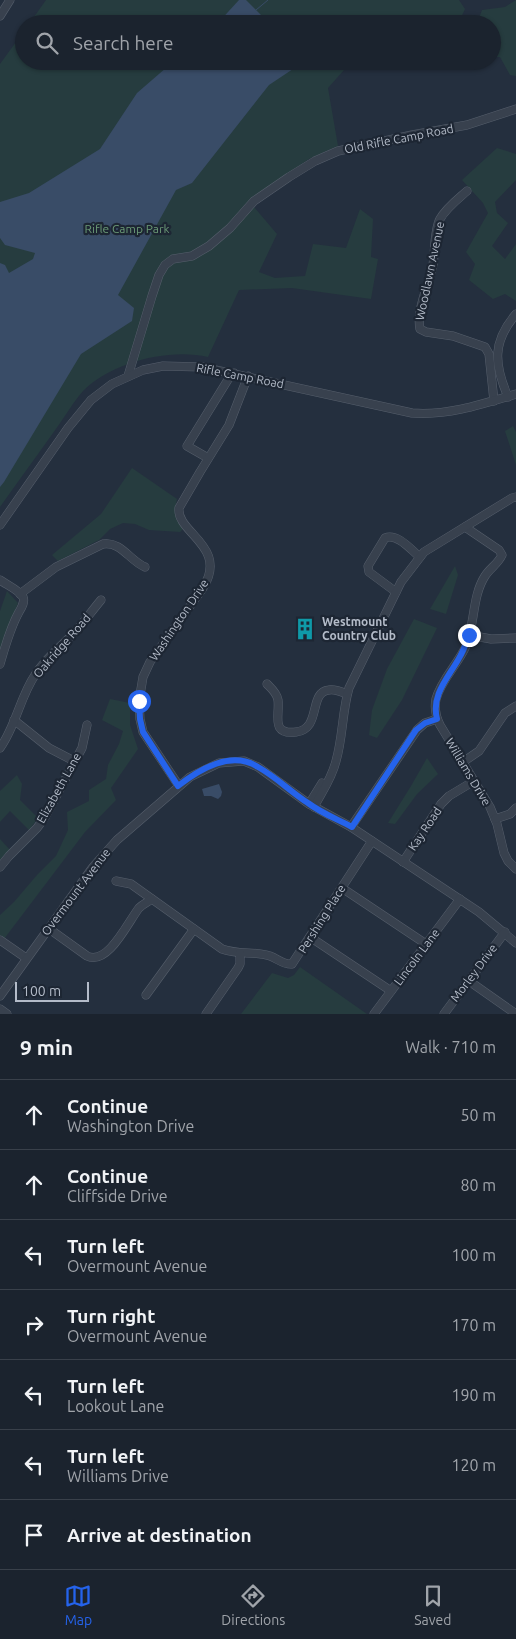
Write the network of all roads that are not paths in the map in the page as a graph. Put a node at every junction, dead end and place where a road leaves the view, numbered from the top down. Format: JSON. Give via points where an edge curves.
{"nodes":[{"id":1,"x":10,"y":0,"type":"edge"},
{"id":2,"x":0,"y":16,"type":"edge"},
{"id":3,"x":516,"y":109,"type":"edge"},
{"id":4,"x":467,"y":190,"type":"dead end"},
{"id":5,"x":516,"y":314,"type":"edge"},
{"id":6,"x":494,"y":368,"type":"junction"},
{"id":7,"x":234,"y":373,"type":"junction"},
{"id":8,"x":128,"y":376,"type":"junction"},
{"id":9,"x":248,"y":376,"type":"junction"},
{"id":10,"x":512,"y":396,"type":"edge"},
{"id":11,"x":494,"y":401,"type":"junction"},
{"id":12,"x":208,"y":458,"type":"junction"},
{"id":13,"x":516,"y":497,"type":"edge"},
{"id":14,"x":0,"y":524,"type":"edge"},
{"id":15,"x":465,"y":527,"type":"junction"},
{"id":16,"x":420,"y":557,"type":"junction"},
{"id":17,"x":145,"y":567,"type":"dead end"},
{"id":18,"x":0,"y":580,"type":"edge"},
{"id":19,"x":396,"y":592,"type":"junction"},
{"id":20,"x":20,"y":594,"type":"junction"},
{"id":21,"x":101,"y":600,"type":"dead end"},
{"id":22,"x":469,"y":635,"type":"junction"},
{"id":23,"x":516,"y":638,"type":"edge"},
{"id":24,"x":0,"y":664,"type":"edge"},
{"id":25,"x":267,"y":684,"type":"dead end"},
{"id":26,"x":347,"y":694,"type":"junction"},
{"id":27,"x":516,"y":706,"type":"edge"},
{"id":28,"x":437,"y":719,"type":"junction"},
{"id":29,"x":14,"y":720,"type":"junction"},
{"id":30,"x":87,"y":725,"type":"dead end"},
{"id":31,"x":0,"y":748,"type":"edge"},
{"id":32,"x":74,"y":761,"type":"junction"},
{"id":33,"x":462,"y":762,"type":"junction"},
{"id":34,"x":474,"y":781,"type":"junction"},
{"id":35,"x":178,"y":786,"type":"junction"},
{"id":36,"x":311,"y":806,"type":"junction"},
{"id":37,"x":516,"y":808,"type":"edge"},
{"id":38,"x":495,"y":819,"type":"junction"},
{"id":39,"x":352,"y":827,"type":"junction"},
{"id":40,"x":372,"y":840,"type":"junction"},
{"id":41,"x":403,"y":862,"type":"junction"},
{"id":42,"x":0,"y":867,"type":"edge"},
{"id":43,"x":516,"y":869,"type":"edge"},
{"id":44,"x":116,"y":881,"type":"dead end"},
{"id":45,"x":342,"y":888,"type":"junction"},
{"id":46,"x":152,"y":899,"type":"junction"},
{"id":47,"x":460,"y":899,"type":"junction"},
{"id":48,"x":48,"y":928,"type":"junction"},
{"id":49,"x":194,"y":929,"type":"junction"},
{"id":50,"x":505,"y":932,"type":"junction"},
{"id":51,"x":310,"y":937,"type":"junction"},
{"id":52,"x":0,"y":940,"type":"edge"},
{"id":53,"x":516,"y":943,"type":"edge"},
{"id":54,"x":426,"y":944,"type":"junction"},
{"id":55,"x":240,"y":953,"type":"junction"},
{"id":56,"x":26,"y":958,"type":"junction"},
{"id":57,"x":469,"y":981,"type":"junction"},
{"id":58,"x":391,"y":991,"type":"junction"},
{"id":59,"x":146,"y":995,"type":"dead end"},
{"id":60,"x":0,"y":996,"type":"edge"},
{"id":61,"x":0,"y":1009,"type":"edge"},
{"id":62,"x":7,"y":1014,"type":"edge"},
{"id":63,"x":206,"y":1014,"type":"edge"},
{"id":64,"x":374,"y":1014,"type":"edge"},
{"id":65,"x":444,"y":1014,"type":"edge"},
{"id":66,"x":516,"y":1014,"type":"edge"}],
"edges":[{"from":1,"to":2,"type":"street"},
{"from":3,"to":8,"type":"street","name":"Old Rifle Camp Road","via":[[467,126],[338,151],[288,177],[254,201],[209,246],[165,265],[152,296]]},
{"from":4,"to":6,"type":"street","name":"Woodlawn Avenue","via":[[439,221],[419,324],[420,329],[426,332],[453,336],[485,347]]},
{"from":5,"to":6,"type":"street","via":[[500,338]]},
{"from":6,"to":10,"type":"street"},
{"from":6,"to":11,"type":"street","name":"Woodlawn Avenue"},
{"from":7,"to":8,"type":"street","name":"Rifle Camp Road","via":[[202,367],[169,366]]},
{"from":7,"to":9,"type":"street","name":"Rifle Camp Road"},
{"from":7,"to":12,"type":"street","via":[[187,446]]},
{"from":8,"to":14,"type":"street","name":"Rifle Camp Road","via":[[105,389],[83,409]]},
{"from":9,"to":11,"type":"street","name":"Rifle Camp Road","via":[[418,414],[448,412]]},
{"from":9,"to":12,"type":"street","name":"Washington Drive","via":[[234,416]]},
{"from":10,"to":11,"type":"street","name":"Rifle Camp Road"},
{"from":12,"to":35,"type":"street","name":"Washington Drive","via":[[179,511],[183,522],[205,549],[208,577],[150,662],[143,677],[139,710],[146,737]]},
{"from":13,"to":15,"type":"street"},
{"from":15,"to":16,"type":"street"},
{"from":15,"to":22,"type":"street","via":[[499,550],[502,556],[485,576]]},
{"from":16,"to":19,"type":"street"},
{"from":16,"to":19,"type":"street","via":[[396,537],[385,538],[368,566],[369,572]]},
{"from":17,"to":20,"type":"street","via":[[115,544],[103,544],[56,567]]},
{"from":18,"to":20,"type":"street"},
{"from":19,"to":26,"type":"street"},
{"from":20,"to":24,"type":"street","via":[[24,604],[13,624]]},
{"from":21,"to":29,"type":"street","name":"Oakridge Road","via":[[69,639],[41,666]]},
{"from":22,"to":23,"type":"street","via":[[491,639]]},
{"from":22,"to":28,"type":"street","via":[[437,697]]},
{"from":25,"to":26,"type":"street","via":[[278,700],[278,725],[289,733],[304,731],[309,726],[318,698],[324,691]]},
{"from":26,"to":36,"type":"street","via":[[336,761],[331,776]]},
{"from":27,"to":33,"type":"street","via":[[505,713],[479,751]]},
{"from":28,"to":33,"type":"street","name":"Williams Drive"},
{"from":28,"to":39,"type":"street","via":[[416,730]]},
{"from":29,"to":31,"type":"street","name":"Oakridge Road"},
{"from":29,"to":32,"type":"street","via":[[48,748]]},
{"from":30,"to":32,"type":"street","name":"Elizabeth Lane","via":[[82,748]]},
{"from":32,"to":42,"type":"street","name":"Elizabeth Lane","via":[[45,817]]},
{"from":33,"to":34,"type":"street","name":"Williams Drive"},
{"from":34,"to":38,"type":"street","name":"Williams Drive"},
{"from":34,"to":41,"type":"street","name":"Kay Road","via":[[441,804]]},
{"from":35,"to":36,"type":"street","name":"Overmount Avenue","via":[[219,762],[244,761],[258,767]]},
{"from":35,"to":48,"type":"street","name":"Overmount Avenue","via":[[104,852]]},
{"from":36,"to":39,"type":"street","name":"Overmount Avenue"},
{"from":37,"to":38,"type":"street","via":[[510,814]]},
{"from":38,"to":43,"type":"street","name":"Williams Drive","via":[[504,853]]},
{"from":39,"to":40,"type":"street","name":"Overmount Avenue"},
{"from":40,"to":41,"type":"street","name":"Overmount Avenue"},
{"from":40,"to":45,"type":"street","name":"Pershing Place"},
{"from":41,"to":47,"type":"street","name":"Overmount Avenue"},
{"from":44,"to":46,"type":"street","name":"Pershing Place","via":[[131,884]]},
{"from":45,"to":51,"type":"street","name":"Pershing Place"},
{"from":45,"to":54,"type":"street"},
{"from":46,"to":48,"type":"street","via":[[140,908],[107,953],[99,958],[91,958]]},
{"from":46,"to":49,"type":"street","name":"Pershing Place"},
{"from":47,"to":50,"type":"street","name":"Overmount Avenue"},
{"from":47,"to":54,"type":"street","name":"Lincoln Lane"},
{"from":48,"to":56,"type":"street","name":"Overmount Avenue"},
{"from":49,"to":55,"type":"street","name":"Pershing Place","via":[[222,949]]},
{"from":49,"to":59,"type":"street"},
{"from":50,"to":53,"type":"street","name":"Overmount Avenue"},
{"from":50,"to":57,"type":"street","name":"Morley Drive"},
{"from":51,"to":55,"type":"street","name":"Pershing Place","via":[[290,964],[268,955]]},
{"from":51,"to":58,"type":"street"},
{"from":52,"to":56,"type":"street"},
{"from":54,"to":58,"type":"street","name":"Lincoln Lane"},
{"from":55,"to":63,"type":"street","via":[[238,968]]},
{"from":56,"to":60,"type":"street","name":"Overmount Avenue"},
{"from":57,"to":65,"type":"street","name":"Morley Drive"},
{"from":57,"to":66,"type":"street"},
{"from":58,"to":64,"type":"street","name":"Lincoln Lane"},
{"from":61,"to":62,"type":"street"}]}
